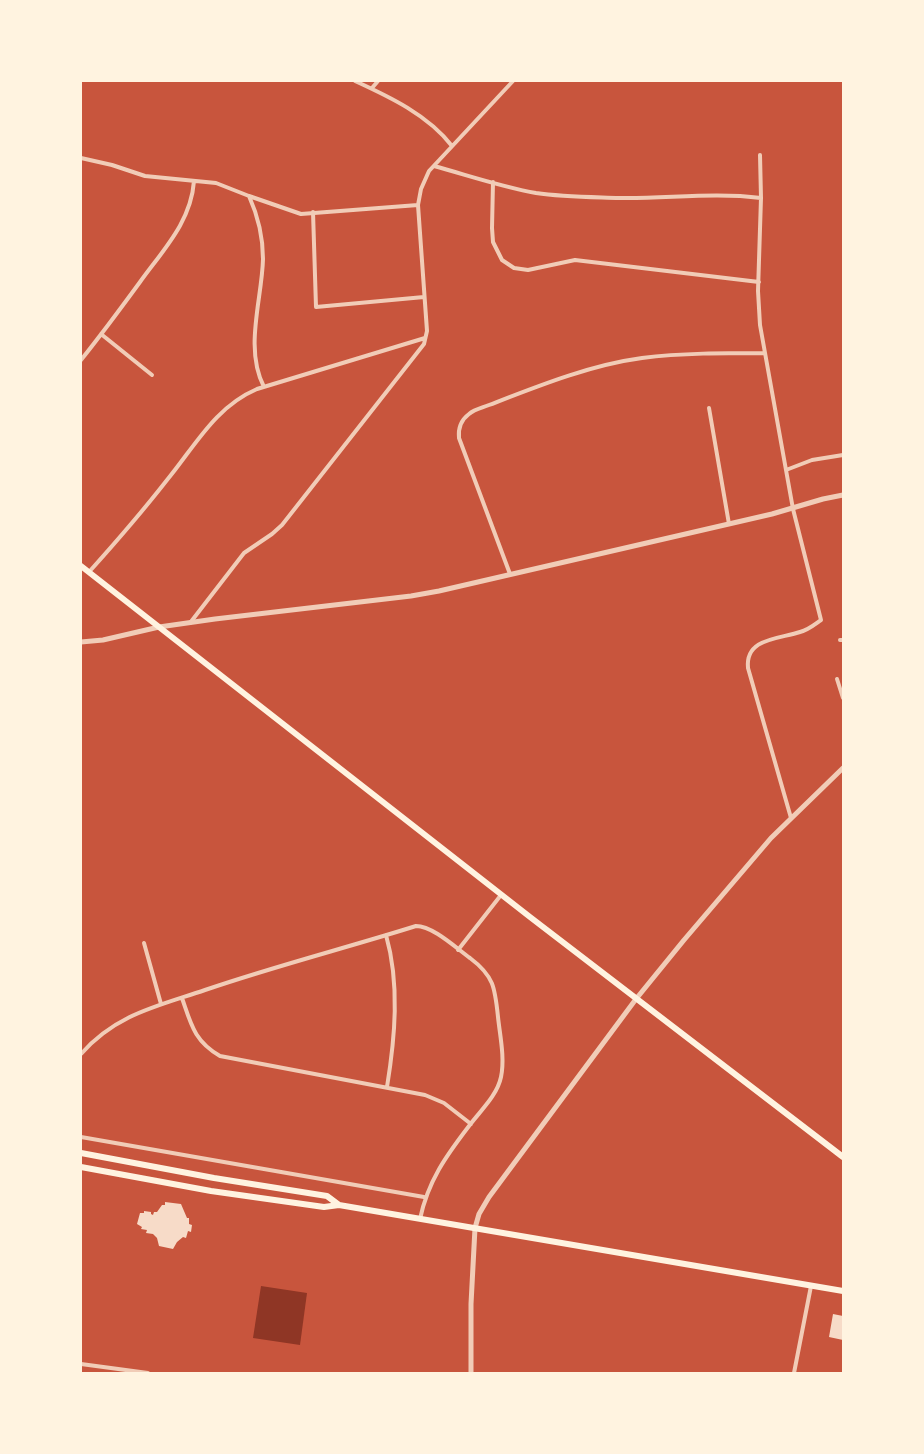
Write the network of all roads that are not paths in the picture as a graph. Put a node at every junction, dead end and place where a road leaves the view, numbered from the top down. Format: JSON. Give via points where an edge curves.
{"nodes":[{"id":1,"x":355,"y":81,"type":"edge"},
{"id":2,"x":378,"y":81,"type":"edge"},
{"id":3,"x":513,"y":81,"type":"edge"},
{"id":4,"x":372,"y":88,"type":"junction"},
{"id":5,"x":452,"y":146,"type":"junction"},
{"id":6,"x":760,"y":155,"type":"dead end"},
{"id":7,"x":81,"y":158,"type":"edge"},
{"id":8,"x":434,"y":166,"type":"junction"},
{"id":9,"x":194,"y":180,"type":"junction"},
{"id":10,"x":494,"y":182,"type":"junction"},
{"id":11,"x":249,"y":196,"type":"junction"},
{"id":12,"x":761,"y":198,"type":"junction"},
{"id":13,"x":418,"y":205,"type":"junction"},
{"id":14,"x":313,"y":213,"type":"junction"},
{"id":15,"x":759,"y":282,"type":"junction"},
{"id":16,"x":424,"y":297,"type":"junction"},
{"id":17,"x":101,"y":334,"type":"junction"},
{"id":18,"x":426,"y":337,"type":"junction"},
{"id":19,"x":765,"y":353,"type":"junction"},
{"id":20,"x":81,"y":360,"type":"edge"},
{"id":21,"x":152,"y":375,"type":"dead end"},
{"id":22,"x":264,"y":387,"type":"junction"},
{"id":23,"x":709,"y":408,"type":"dead end"},
{"id":24,"x":843,"y":455,"type":"edge"},
{"id":25,"x":786,"y":470,"type":"junction"},
{"id":26,"x":843,"y":495,"type":"edge"},
{"id":27,"x":793,"y":509,"type":"junction"},
{"id":28,"x":729,"y":524,"type":"junction"},
{"id":29,"x":81,"y":566,"type":"edge"},
{"id":30,"x":89,"y":572,"type":"junction"},
{"id":31,"x":510,"y":574,"type":"junction"},
{"id":32,"x":189,"y":624,"type":"junction"},
{"id":33,"x":159,"y":627,"type":"junction"},
{"id":34,"x":81,"y":642,"type":"edge"},
{"id":35,"x":837,"y":679,"type":"dead end"},
{"id":36,"x":843,"y":698,"type":"edge"},
{"id":37,"x":843,"y":768,"type":"edge"},
{"id":38,"x":791,"y":818,"type":"junction"},
{"id":39,"x":501,"y":895,"type":"junction"},
{"id":40,"x":386,"y":935,"type":"junction"},
{"id":41,"x":144,"y":943,"type":"dead end"},
{"id":42,"x":458,"y":950,"type":"junction"},
{"id":43,"x":182,"y":998,"type":"junction"},
{"id":44,"x":636,"y":999,"type":"junction"},
{"id":45,"x":161,"y":1004,"type":"junction"},
{"id":46,"x":81,"y":1054,"type":"edge"},
{"id":47,"x":387,"y":1087,"type":"junction"},
{"id":48,"x":471,"y":1124,"type":"junction"},
{"id":49,"x":81,"y":1137,"type":"edge"},
{"id":50,"x":81,"y":1153,"type":"edge"},
{"id":51,"x":843,"y":1157,"type":"edge"},
{"id":52,"x":81,"y":1167,"type":"edge"},
{"id":53,"x":424,"y":1197,"type":"junction"},
{"id":54,"x":339,"y":1205,"type":"junction"},
{"id":55,"x":420,"y":1219,"type":"junction"},
{"id":56,"x":476,"y":1228,"type":"junction"},
{"id":57,"x":811,"y":1286,"type":"junction"},
{"id":58,"x":843,"y":1291,"type":"edge"},
{"id":59,"x":81,"y":1364,"type":"edge"},
{"id":60,"x":148,"y":1373,"type":"edge"},
{"id":61,"x":471,"y":1373,"type":"edge"},
{"id":62,"x":795,"y":1373,"type":"edge"}],
"edges":[{"from":1,"to":4,"type":"street"},
{"from":2,"to":4,"type":"street"},
{"from":3,"to":5,"type":"street"},
{"from":4,"to":5,"type":"street","via":[[426,120]]},
{"from":5,"to":8,"type":"street"},
{"from":6,"to":12,"type":"street"},
{"from":7,"to":9,"type":"street","via":[[145,176]]},
{"from":8,"to":10,"type":"street"},
{"from":8,"to":13,"type":"street","via":[[426,177]]},
{"from":9,"to":11,"type":"street","via":[[216,183]]},
{"from":9,"to":17,"type":"street","via":[[193,194],[177,233]]},
{"from":10,"to":12,"type":"street","via":[[547,194]]},
{"from":10,"to":15,"type":"street","via":[[493,242],[502,260],[514,268],[528,270],[575,260]]},
{"from":11,"to":14,"type":"street","via":[[301,214]]},
{"from":11,"to":22,"type":"street","via":[[262,243],[255,341],[257,368]]},
{"from":12,"to":15,"type":"street"},
{"from":13,"to":14,"type":"street"},
{"from":13,"to":16,"type":"street"},
{"from":14,"to":16,"type":"street","via":[[316,307]]},
{"from":15,"to":19,"type":"street"},
{"from":16,"to":18,"type":"street"},
{"from":17,"to":20,"type":"street"},
{"from":17,"to":21,"type":"street"},
{"from":18,"to":22,"type":"street"},
{"from":18,"to":32,"type":"street","via":[[420,350],[282,525],[244,553]]},
{"from":19,"to":25,"type":"street"},
{"from":19,"to":31,"type":"street","via":[[632,359],[538,386],[466,416],[458,431],[459,438]]},
{"from":22,"to":30,"type":"street","via":[[238,399],[216,416],[154,497]]},
{"from":23,"to":28,"type":"street"},
{"from":24,"to":25,"type":"street","via":[[812,460]]},
{"from":25,"to":27,"type":"street"},
{"from":26,"to":27,"type":"street"},
{"from":27,"to":28,"type":"street"},
{"from":27,"to":38,"type":"street","via":[[821,620],[807,630],[756,645],[748,655],[748,668]]},
{"from":28,"to":31,"type":"street"},
{"from":29,"to":30,"type":"main road"},
{"from":30,"to":33,"type":"main road"},
{"from":31,"to":32,"type":"street","via":[[411,596]]},
{"from":32,"to":33,"type":"street"},
{"from":33,"to":34,"type":"street"},
{"from":33,"to":39,"type":"main road"},
{"from":35,"to":36,"type":"street"},
{"from":37,"to":38,"type":"street"},
{"from":38,"to":44,"type":"street","via":[[752,858]]},
{"from":39,"to":42,"type":"street"},
{"from":39,"to":44,"type":"main road"},
{"from":40,"to":42,"type":"street","via":[[423,926]]},
{"from":40,"to":43,"type":"street"},
{"from":40,"to":47,"type":"street","via":[[394,997]]},
{"from":41,"to":45,"type":"street"},
{"from":42,"to":48,"type":"street","via":[[490,977],[500,1037],[499,1084]]},
{"from":43,"to":45,"type":"street"},
{"from":43,"to":47,"type":"street","via":[[198,1039],[220,1056]]},
{"from":44,"to":51,"type":"main road"},
{"from":44,"to":56,"type":"street","via":[[489,1197]]},
{"from":45,"to":46,"type":"street","via":[[118,1022]]},
{"from":47,"to":48,"type":"street","via":[[438,1100]]},
{"from":48,"to":53,"type":"street","via":[[440,1166]]},
{"from":49,"to":53,"type":"street"},
{"from":50,"to":54,"type":"main road","via":[[327,1196]]},
{"from":52,"to":54,"type":"main road","via":[[210,1191],[324,1207]]},
{"from":53,"to":55,"type":"street"},
{"from":54,"to":55,"type":"main road"},
{"from":55,"to":56,"type":"main road"},
{"from":56,"to":57,"type":"main road"},
{"from":56,"to":61,"type":"street"},
{"from":57,"to":58,"type":"main road"},
{"from":57,"to":62,"type":"street"},
{"from":59,"to":60,"type":"street"}]}
